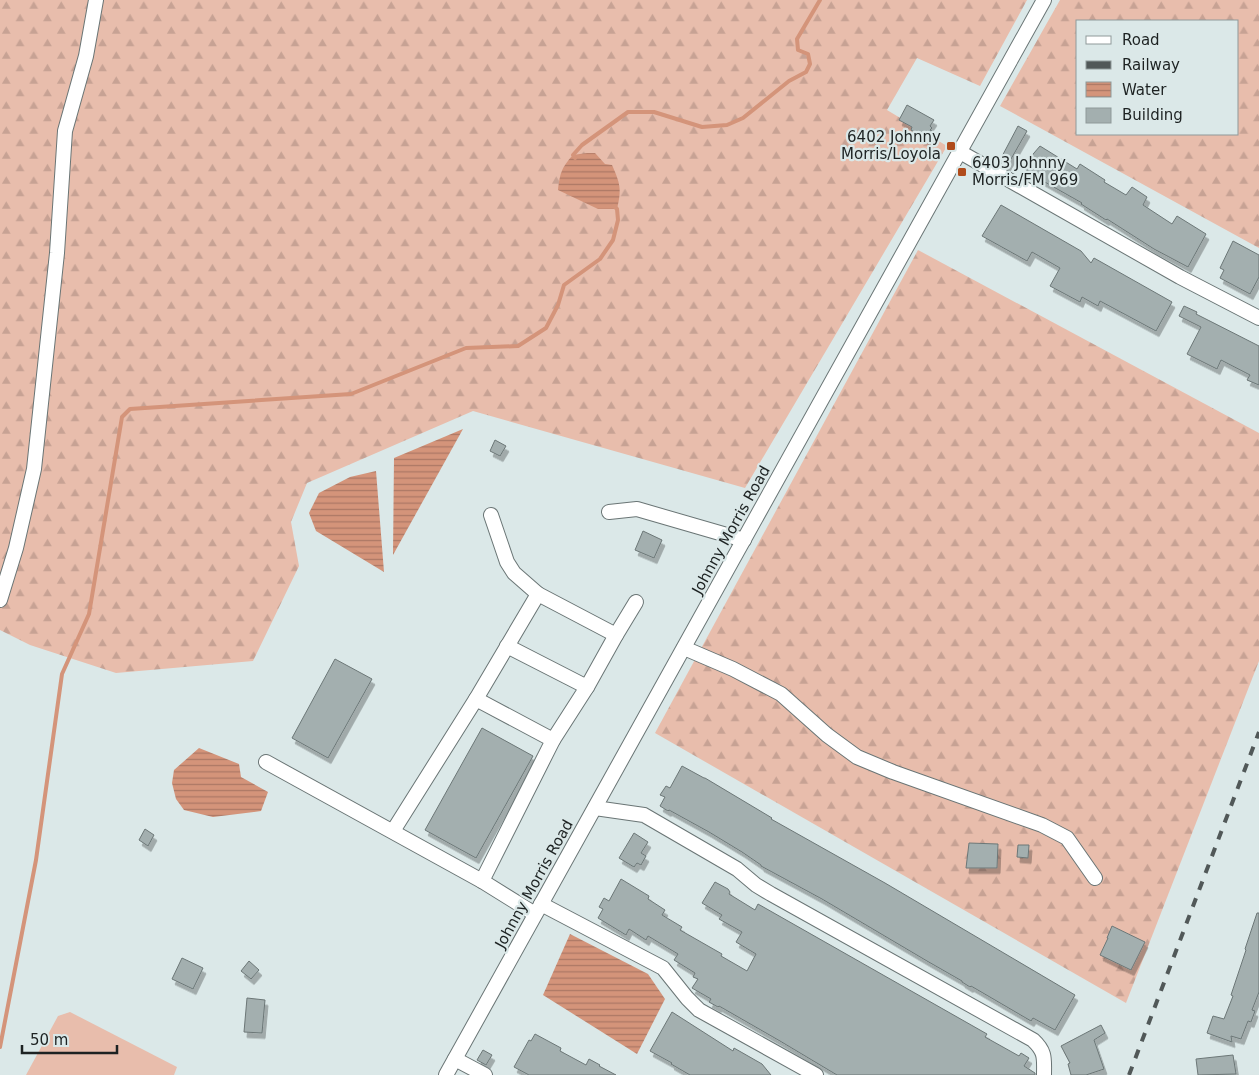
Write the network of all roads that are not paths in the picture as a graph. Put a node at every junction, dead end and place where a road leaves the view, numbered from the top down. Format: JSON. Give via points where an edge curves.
{"nodes":[{"id":1,"x":96,"y":0,"type":"edge"},
{"id":2,"x":1044,"y":0,"type":"edge"},
{"id":3,"x":960,"y":152,"type":"junction"},
{"id":4,"x":1259,"y":318,"type":"edge"},
{"id":5,"x":609,"y":512,"type":"dead end"},
{"id":6,"x":491,"y":515,"type":"dead end"},
{"id":7,"x":744,"y":540,"type":"junction"},
{"id":8,"x":538,"y":594,"type":"junction"},
{"id":9,"x":0,"y":600,"type":"edge"},
{"id":10,"x":636,"y":602,"type":"dead end"},
{"id":11,"x":616,"y":635,"type":"junction"},
{"id":12,"x":507,"y":646,"type":"junction"},
{"id":13,"x":684,"y":648,"type":"junction"},
{"id":14,"x":587,"y":687,"type":"junction"},
{"id":15,"x":476,"y":698,"type":"junction"},
{"id":16,"x":553,"y":740,"type":"junction"},
{"id":17,"x":266,"y":762,"type":"dead end"},
{"id":18,"x":595,"y":808,"type":"junction"},
{"id":19,"x":393,"y":832,"type":"junction"},
{"id":20,"x":1096,"y":878,"type":"dead end"},
{"id":21,"x":482,"y":882,"type":"junction"},
{"id":22,"x":538,"y":909,"type":"junction"},
{"id":23,"x":455,"y":1059,"type":"junction"},
{"id":24,"x":446,"y":1075,"type":"edge"},
{"id":25,"x":485,"y":1075,"type":"edge"},
{"id":26,"x":816,"y":1075,"type":"edge"},
{"id":27,"x":1044,"y":1075,"type":"edge"}],
"edges":[{"from":1,"to":9,"type":"street","via":[[86,56],[65,131],[57,253],[34,469]]},
{"from":2,"to":3,"type":"street","name":"Johnny Morris Road"},
{"from":3,"to":4,"type":"street"},
{"from":3,"to":7,"type":"street","name":"Johnny Morris Road"},
{"from":5,"to":7,"type":"street","via":[[637,509]]},
{"from":6,"to":8,"type":"street","via":[[507,562]]},
{"from":7,"to":13,"type":"street","name":"Johnny Morris Road"},
{"from":8,"to":11,"type":"street"},
{"from":8,"to":12,"type":"street"},
{"from":10,"to":11,"type":"street"},
{"from":11,"to":14,"type":"street"},
{"from":12,"to":14,"type":"street"},
{"from":12,"to":15,"type":"street"},
{"from":13,"to":18,"type":"street","name":"Johnny Morris Road"},
{"from":13,"to":20,"type":"street","via":[[781,694],[857,757],[1042,825],[1067,838]]},
{"from":14,"to":16,"type":"street"},
{"from":15,"to":16,"type":"street"},
{"from":15,"to":19,"type":"street"},
{"from":16,"to":21,"type":"street"},
{"from":17,"to":19,"type":"street"},
{"from":18,"to":22,"type":"street","name":"Johnny Morris Road"},
{"from":18,"to":27,"type":"street","via":[[644,814],[737,869],[756,886],[1033,1040],[1044,1056]]},
{"from":19,"to":21,"type":"street"},
{"from":21,"to":22,"type":"street"},
{"from":22,"to":23,"type":"street","name":"Johnny Morris Road"},
{"from":22,"to":26,"type":"street","via":[[663,968],[699,1010]]},
{"from":23,"to":24,"type":"street","name":"Johnny Morris Road"},
{"from":23,"to":25,"type":"street"}]}
